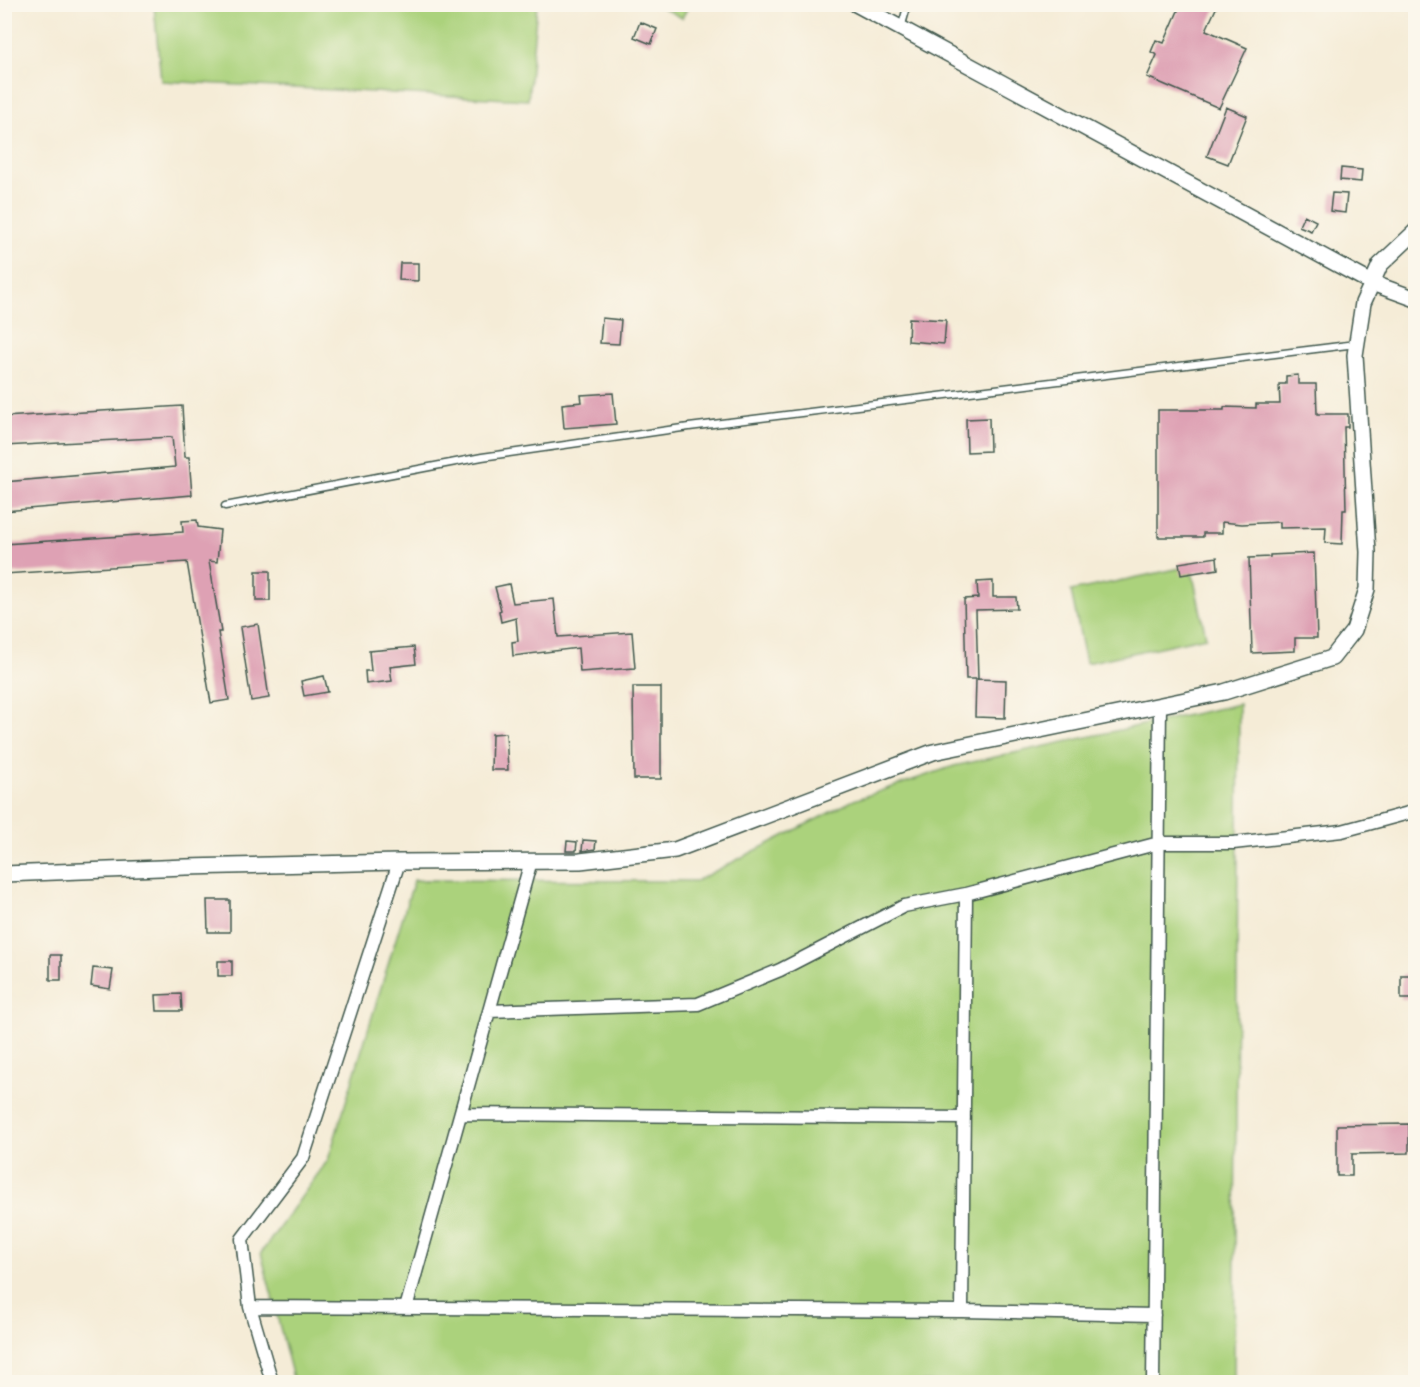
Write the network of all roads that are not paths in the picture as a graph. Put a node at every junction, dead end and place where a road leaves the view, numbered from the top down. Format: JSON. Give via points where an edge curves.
{"nodes":[{"id":1,"x":856,"y":4,"type":"edge"},
{"id":2,"x":908,"y":4,"type":"edge"},
{"id":3,"x":901,"y":29,"type":"junction"},
{"id":4,"x":1416,"y":231,"type":"edge"},
{"id":5,"x":1372,"y":283,"type":"junction"},
{"id":6,"x":1416,"y":299,"type":"edge"},
{"id":7,"x":1357,"y":344,"type":"junction"},
{"id":8,"x":225,"y":506,"type":"dead end"},
{"id":9,"x":1160,"y":706,"type":"junction"},
{"id":10,"x":1416,"y":811,"type":"edge"},
{"id":11,"x":1159,"y":843,"type":"junction"},
{"id":12,"x":531,"y":861,"type":"junction"},
{"id":13,"x":399,"y":862,"type":"junction"},
{"id":14,"x":4,"y":874,"type":"edge"},
{"id":15,"x":966,"y":894,"type":"junction"},
{"id":16,"x":489,"y":1011,"type":"junction"},
{"id":17,"x":460,"y":1114,"type":"junction"},
{"id":18,"x":964,"y":1118,"type":"junction"},
{"id":19,"x":250,"y":1308,"type":"junction"},
{"id":20,"x":406,"y":1308,"type":"junction"},
{"id":21,"x":962,"y":1311,"type":"junction"},
{"id":22,"x":1155,"y":1315,"type":"junction"},
{"id":23,"x":272,"y":1383,"type":"edge"},
{"id":24,"x":1154,"y":1383,"type":"edge"}],
"edges":[{"from":1,"to":3,"type":"street"},
{"from":2,"to":3,"type":"lane"},
{"from":3,"to":5,"type":"street"},
{"from":4,"to":5,"type":"street","via":[[1380,265]]},
{"from":5,"to":6,"type":"street"},
{"from":5,"to":7,"type":"street","via":[[1363,303]]},
{"from":7,"to":8,"type":"lane","via":[[482,456]]},
{"from":7,"to":9,"type":"street","via":[[1368,552],[1367,589],[1354,630],[1332,658],[1224,692]]},
{"from":9,"to":11,"type":"street"},
{"from":9,"to":12,"type":"street","via":[[933,752],[675,849],[580,861]]},
{"from":10,"to":11,"type":"street","via":[[1342,831],[1233,843]]},
{"from":11,"to":15,"type":"street"},
{"from":11,"to":22,"type":"street"},
{"from":12,"to":13,"type":"street"},
{"from":12,"to":16,"type":"street"},
{"from":13,"to":14,"type":"street"},
{"from":13,"to":19,"type":"street","via":[[303,1158],[242,1239]]},
{"from":15,"to":16,"type":"street","via":[[904,906],[780,970],[698,1004]]},
{"from":15,"to":18,"type":"street"},
{"from":16,"to":17,"type":"street"},
{"from":17,"to":18,"type":"street"},
{"from":17,"to":20,"type":"street"},
{"from":18,"to":21,"type":"street"},
{"from":19,"to":20,"type":"street"},
{"from":19,"to":23,"type":"street"},
{"from":20,"to":21,"type":"street"},
{"from":21,"to":22,"type":"street"},
{"from":22,"to":24,"type":"street"}]}
